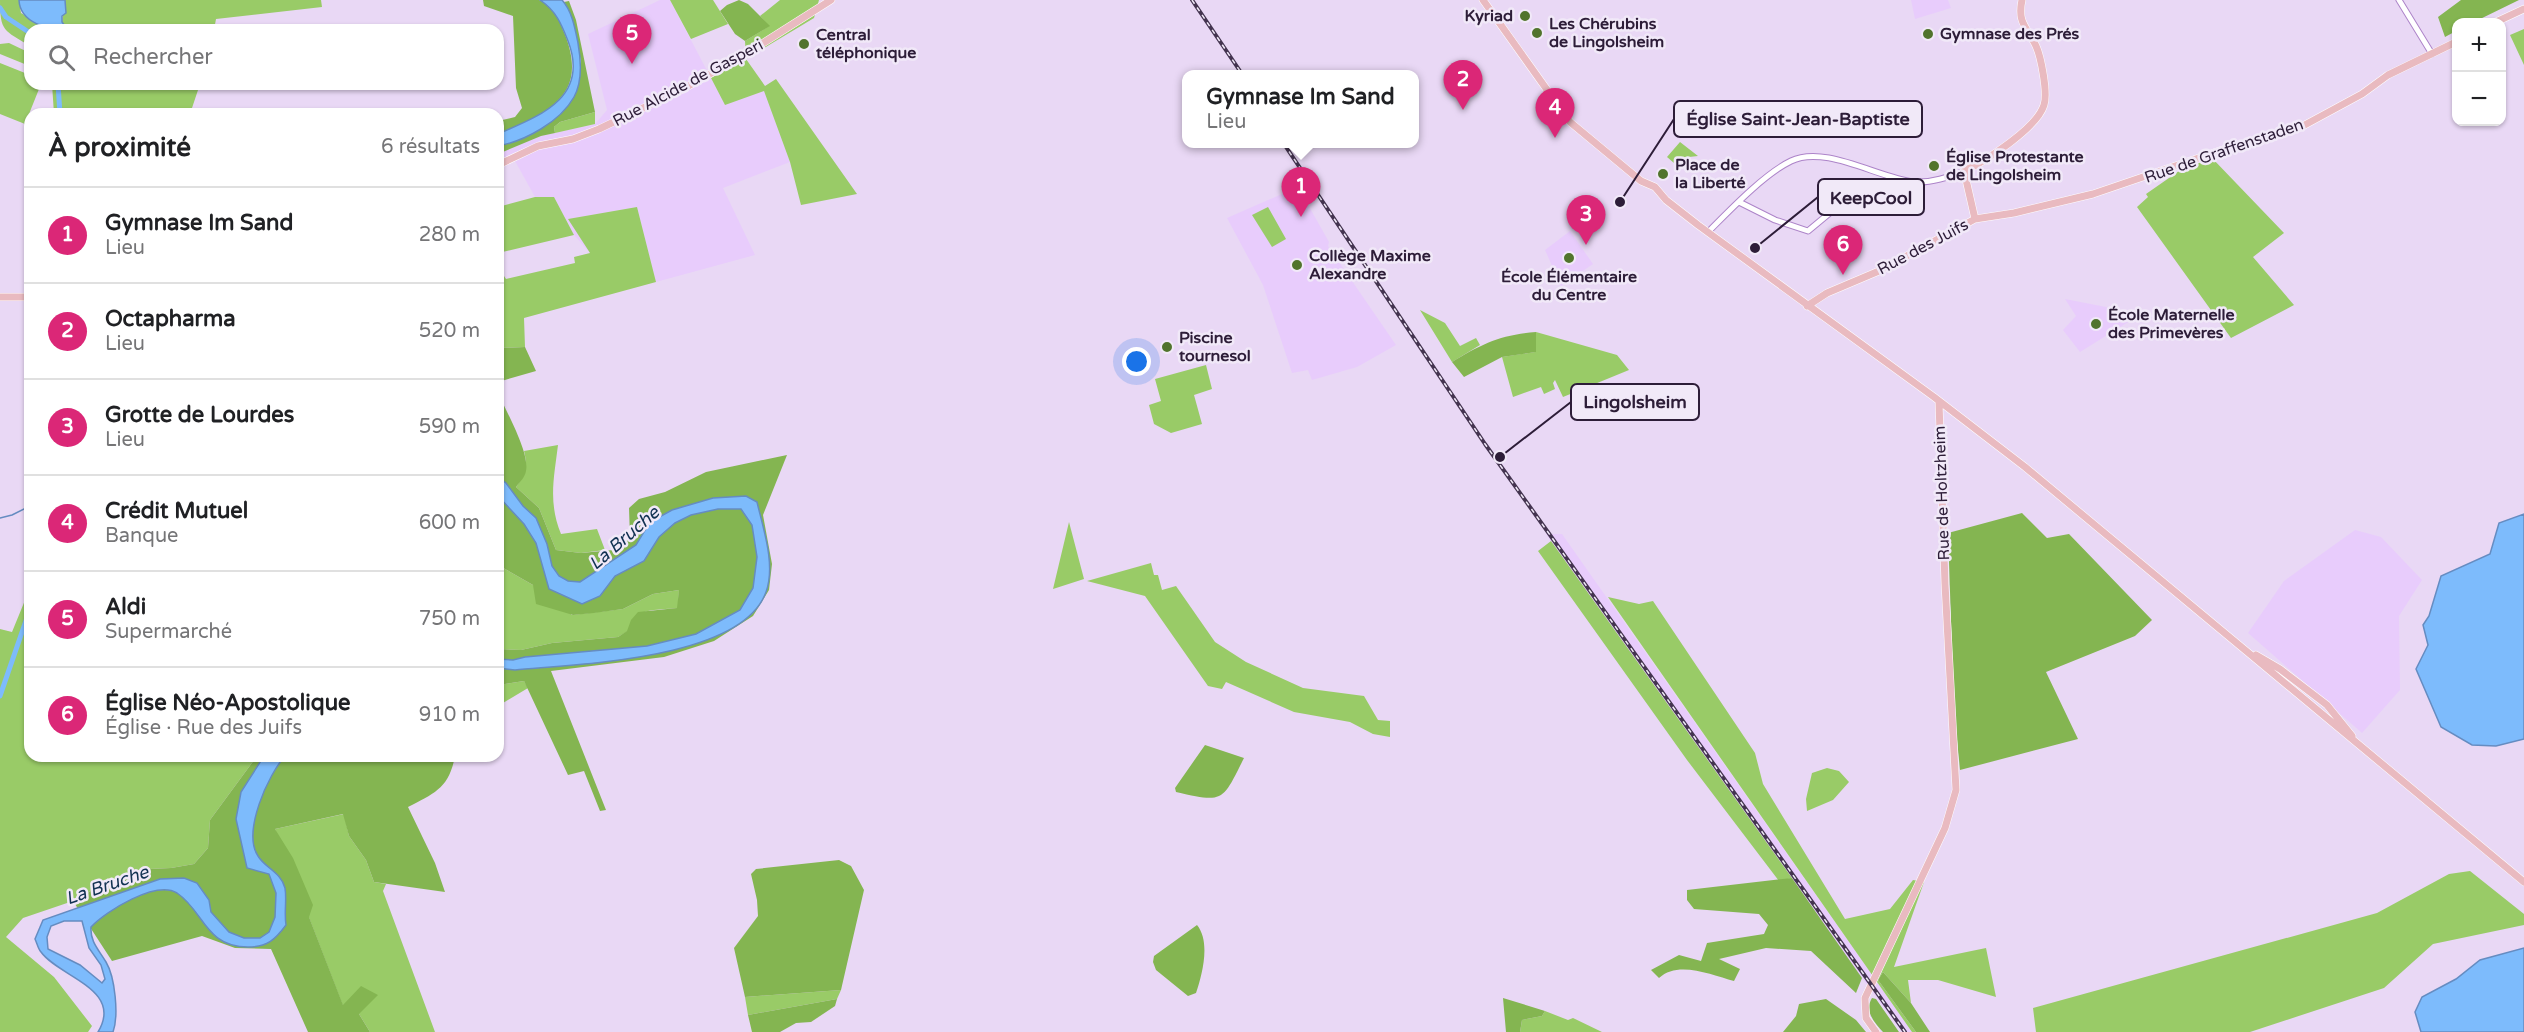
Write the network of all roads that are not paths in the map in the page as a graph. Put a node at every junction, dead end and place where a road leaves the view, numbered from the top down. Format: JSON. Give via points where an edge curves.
{"nodes":[{"id":1,"x":831,"y":0,"type":"edge"},
{"id":2,"x":1483,"y":0,"type":"edge"},
{"id":3,"x":2022,"y":0,"type":"edge"},
{"id":4,"x":2399,"y":0,"type":"edge"},
{"id":5,"x":2524,"y":9,"type":"edge"},
{"id":6,"x":2505,"y":18,"type":"edge"},
{"id":7,"x":2452,"y":44,"type":"edge"},
{"id":8,"x":2432,"y":54,"type":"junction"},
{"id":9,"x":504,"y":162,"type":"edge"},
{"id":10,"x":1966,"y":170,"type":"junction"},
{"id":11,"x":1895,"y":178,"type":"junction"},
{"id":12,"x":1739,"y":202,"type":"junction"},
{"id":13,"x":1978,"y":218,"type":"junction"},
{"id":14,"x":1708,"y":232,"type":"junction"},
{"id":15,"x":0,"y":297,"type":"edge"},
{"id":16,"x":24,"y":297,"type":"edge"},
{"id":17,"x":1807,"y":306,"type":"junction"},
{"id":18,"x":1936,"y":400,"type":"junction"},
{"id":19,"x":2524,"y":882,"type":"edge"},
{"id":20,"x":1876,"y":1032,"type":"edge"}],
"edges":[{"from":1,"to":9,"type":"main road","name":"Rue Alcide de Gasperi","via":[[715,72],[605,127],[538,146]]},
{"from":2,"to":14,"type":"main road","via":[[1575,128]]},
{"from":3,"to":10,"type":"main road","via":[[2022,23],[2040,56],[2044,105],[2022,132]]},
{"from":4,"to":8,"type":"street"},
{"from":5,"to":6,"type":"main road"},
{"from":7,"to":8,"type":"main road","name":"Rue de Graffenstaden"},
{"from":8,"to":13,"type":"main road","name":"Rue de Graffenstaden","via":[[2301,127],[2093,194]]},
{"from":10,"to":11,"type":"street","via":[[1926,182]]},
{"from":10,"to":13,"type":"main road"},
{"from":11,"to":12,"type":"street","via":[[1810,156],[1792,160]]},
{"from":11,"to":12,"type":"street","via":[[1849,197],[1808,231]]},
{"from":12,"to":14,"type":"street"},
{"from":13,"to":17,"type":"main road","name":"Rue des Juifs"},
{"from":14,"to":17,"type":"main road"},
{"from":15,"to":16,"type":"main road"},
{"from":17,"to":18,"type":"main road"},
{"from":18,"to":19,"type":"main road","via":[[2025,467],[2240,647],[2336,714],[2361,748]]},
{"from":18,"to":20,"type":"main road","name":"Rue de Holtzheim","via":[[1956,790],[1945,828],[1865,998],[1866,1018]]}]}
